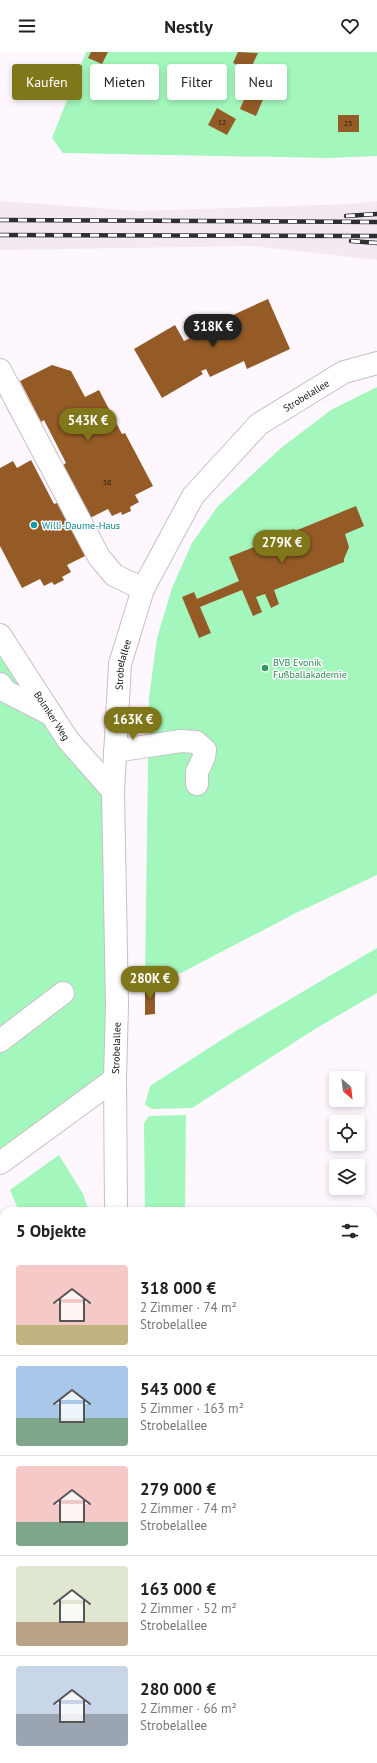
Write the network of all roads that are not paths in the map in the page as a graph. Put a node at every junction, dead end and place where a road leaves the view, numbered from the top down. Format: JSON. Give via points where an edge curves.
{"nodes":[{"id":1,"x":377,"y":363,"type":"edge"},
{"id":2,"x":0,"y":370,"type":"edge"},
{"id":3,"x":143,"y":589,"type":"junction"},
{"id":4,"x":0,"y":635,"type":"edge"},
{"id":5,"x":0,"y":684,"type":"edge"},
{"id":6,"x":53,"y":716,"type":"junction"},
{"id":7,"x":115,"y":751,"type":"junction"},
{"id":8,"x":197,"y":784,"type":"dead end"},
{"id":9,"x":113,"y":791,"type":"junction"},
{"id":10,"x":64,"y":993,"type":"dead end"},
{"id":11,"x":0,"y":1040,"type":"edge"},
{"id":12,"x":115,"y":1079,"type":"junction"},
{"id":13,"x":0,"y":1163,"type":"edge"},
{"id":14,"x":116,"y":1207,"type":"edge"}],
"edges":[{"from":1,"to":3,"type":"street","name":"Strobelallee","via":[[344,372],[259,424],[193,496]]},
{"from":2,"to":3,"type":"street","via":[[99,557],[114,575]]},
{"from":3,"to":7,"type":"street","name":"Strobelallee","via":[[120,664]]},
{"from":4,"to":6,"type":"street","name":"Bolmker Weg"},
{"from":5,"to":6,"type":"street","via":[[5,691]]},
{"from":6,"to":9,"type":"street","name":"Bolmker Weg","via":[[68,740]]},
{"from":7,"to":8,"type":"street","via":[[181,741],[196,742],[205,750],[204,758],[196,772]]},
{"from":7,"to":9,"type":"street","name":"Strobelallee"},
{"from":9,"to":12,"type":"street","name":"Strobelallee","via":[[117,1005]]},
{"from":10,"to":11,"type":"street"},
{"from":12,"to":13,"type":"street","name":"Strobelallee"},
{"from":12,"to":14,"type":"street","name":"Strobelallee"}]}
